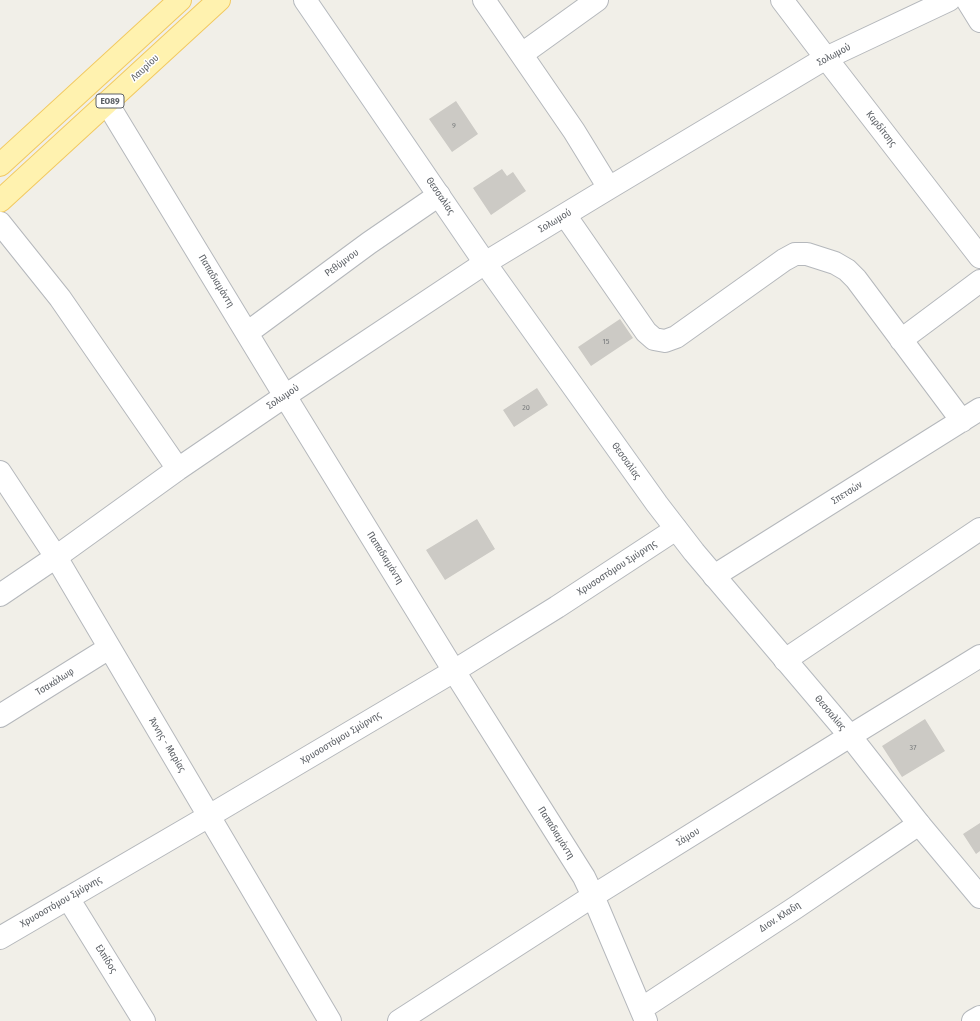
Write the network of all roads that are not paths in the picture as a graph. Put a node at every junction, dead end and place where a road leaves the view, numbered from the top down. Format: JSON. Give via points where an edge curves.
{"nodes":[{"id":1,"x":180,"y":0,"type":"edge"},
{"id":2,"x":220,"y":0,"type":"edge"},
{"id":3,"x":305,"y":0,"type":"edge"},
{"id":4,"x":484,"y":0,"type":"edge"},
{"id":5,"x":597,"y":0,"type":"edge"},
{"id":6,"x":782,"y":0,"type":"edge"},
{"id":7,"x":949,"y":0,"type":"edge"},
{"id":8,"x":968,"y":0,"type":"edge"},
{"id":9,"x":980,"y":21,"type":"edge"},
{"id":10,"x":522,"y":54,"type":"junction"},
{"id":11,"x":826,"y":58,"type":"junction"},
{"id":12,"x":107,"y":103,"type":"junction"},
{"id":13,"x":0,"y":165,"type":"edge"},
{"id":14,"x":609,"y":188,"type":"junction"},
{"id":15,"x":439,"y":194,"type":"junction"},
{"id":16,"x":0,"y":201,"type":"edge"},
{"id":17,"x":565,"y":214,"type":"junction"},
{"id":18,"x":0,"y":223,"type":"edge"},
{"id":19,"x":980,"y":257,"type":"edge"},
{"id":20,"x":485,"y":263,"type":"junction"},
{"id":21,"x":980,"y":281,"type":"edge"},
{"id":22,"x":247,"y":333,"type":"junction"},
{"id":23,"x":901,"y":340,"type":"junction"},
{"id":24,"x":285,"y":396,"type":"junction"},
{"id":25,"x":980,"y":409,"type":"edge"},
{"id":26,"x":962,"y":421,"type":"junction"},
{"id":27,"x":178,"y":470,"type":"junction"},
{"id":28,"x":0,"y":472,"type":"edge"},
{"id":29,"x":676,"y":529,"type":"junction"},
{"id":30,"x":980,"y":529,"type":"edge"},
{"id":31,"x":56,"y":556,"type":"junction"},
{"id":32,"x":714,"y":576,"type":"junction"},
{"id":33,"x":0,"y":595,"type":"edge"},
{"id":34,"x":109,"y":648,"type":"junction"},
{"id":35,"x":980,"y":656,"type":"edge"},
{"id":36,"x":785,"y":660,"type":"junction"},
{"id":37,"x":454,"y":671,"type":"junction"},
{"id":38,"x":0,"y":716,"type":"edge"},
{"id":39,"x":850,"y":736,"type":"junction"},
{"id":40,"x":208,"y":816,"type":"junction"},
{"id":41,"x":919,"y":824,"type":"junction"},
{"id":42,"x":593,"y":896,"type":"junction"},
{"id":43,"x":980,"y":897,"type":"edge"},
{"id":44,"x":68,"y":898,"type":"junction"},
{"id":45,"x":0,"y":938,"type":"edge"},
{"id":46,"x":643,"y":1015,"type":"edge"},
{"id":47,"x":980,"y":1017,"type":"edge"},
{"id":48,"x":144,"y":1021,"type":"edge"},
{"id":49,"x":330,"y":1021,"type":"edge"},
{"id":50,"x":399,"y":1021,"type":"edge"},
{"id":51,"x":973,"y":1021,"type":"edge"}],
"edges":[{"from":1,"to":13,"type":"main road","number":"ΕΟ89"},
{"from":2,"to":12,"type":"main road","name":"Λαυρίου","number":"ΕΟ89"},
{"from":3,"to":15,"type":"street","name":"Θεσσαλίας"},
{"from":4,"to":10,"type":"street"},
{"from":5,"to":10,"type":"street"},
{"from":6,"to":11,"type":"street","name":"Καρδίτσης"},
{"from":7,"to":11,"type":"street","name":"Σολωμού"},
{"from":8,"to":9,"type":"street"},
{"from":10,"to":14,"type":"street"},
{"from":11,"to":14,"type":"street","name":"Σολωμού"},
{"from":11,"to":19,"type":"street","name":"Καρδίτσης"},
{"from":12,"to":16,"type":"main road","name":"Λαυρίου","number":"ΕΟ89"},
{"from":12,"to":22,"type":"street","name":"Παπαδιαμάντη"},
{"from":14,"to":17,"type":"street","name":"Σολωμού"},
{"from":15,"to":20,"type":"street","name":"Θεσσαλίας"},
{"from":15,"to":22,"type":"street","name":"Ρεθύμνου"},
{"from":17,"to":20,"type":"street","name":"Σολωμού"},
{"from":17,"to":23,"type":"street","via":[[646,332],[654,338],[665,341],[676,337],[784,260],[795,254],[807,254],[835,263],[847,270]]},
{"from":18,"to":27,"type":"street","via":[[60,298]]},
{"from":20,"to":24,"type":"street","name":"Σολωμού"},
{"from":20,"to":29,"type":"street","name":"Θεσσαλίας"},
{"from":21,"to":23,"type":"street"},
{"from":22,"to":24,"type":"street","name":"Παπαδιαμάντη"},
{"from":23,"to":26,"type":"street"},
{"from":24,"to":27,"type":"street","name":"Σολωμού"},
{"from":24,"to":37,"type":"street","name":"Παπαδιαμάντη"},
{"from":25,"to":26,"type":"street","name":"Σπετσών"},
{"from":26,"to":32,"type":"street","name":"Σπετσών"},
{"from":27,"to":31,"type":"street","name":"Σολωμού"},
{"from":28,"to":31,"type":"street","name":"Άννης - Μαρίας"},
{"from":29,"to":32,"type":"street","name":"Θεσσαλίας"},
{"from":29,"to":37,"type":"street","name":"Χρυσοστόμου Σμύρνης"},
{"from":30,"to":36,"type":"street"},
{"from":31,"to":33,"type":"street","name":"Σολωμού"},
{"from":31,"to":34,"type":"street","name":"Άννης - Μαρίας"},
{"from":32,"to":36,"type":"street","name":"Θεσσαλίας"},
{"from":34,"to":38,"type":"street","name":"Τσακάλωφ"},
{"from":34,"to":40,"type":"street","name":"Άννης - Μαρίας"},
{"from":35,"to":39,"type":"street","name":"Σάμου"},
{"from":36,"to":39,"type":"street","name":"Θεσσαλίας"},
{"from":37,"to":40,"type":"street","name":"Χρυσοστόμου Σμύρνης"},
{"from":37,"to":42,"type":"street","name":"Παπαδιαμάντη","via":[[572,856]]},
{"from":39,"to":41,"type":"street","name":"Θεσσαλίας"},
{"from":39,"to":42,"type":"street","name":"Σάμου"},
{"from":40,"to":44,"type":"street","name":"Χρυσοστόμου Σμύρνης"},
{"from":40,"to":49,"type":"street","name":"Άννης - Μαρίας"},
{"from":41,"to":43,"type":"street","name":"Θεσσαλίας"},
{"from":41,"to":46,"type":"street","name":"Διον. Κλαδη"},
{"from":42,"to":46,"type":"street","name":"Παπαδιαμάντη"},
{"from":42,"to":50,"type":"street","name":"Σάμου"},
{"from":44,"to":45,"type":"street","name":"Χρυσοστόμου Σμύρνης"},
{"from":44,"to":48,"type":"street","name":"Ελπίδος"},
{"from":47,"to":51,"type":"street"}]}
